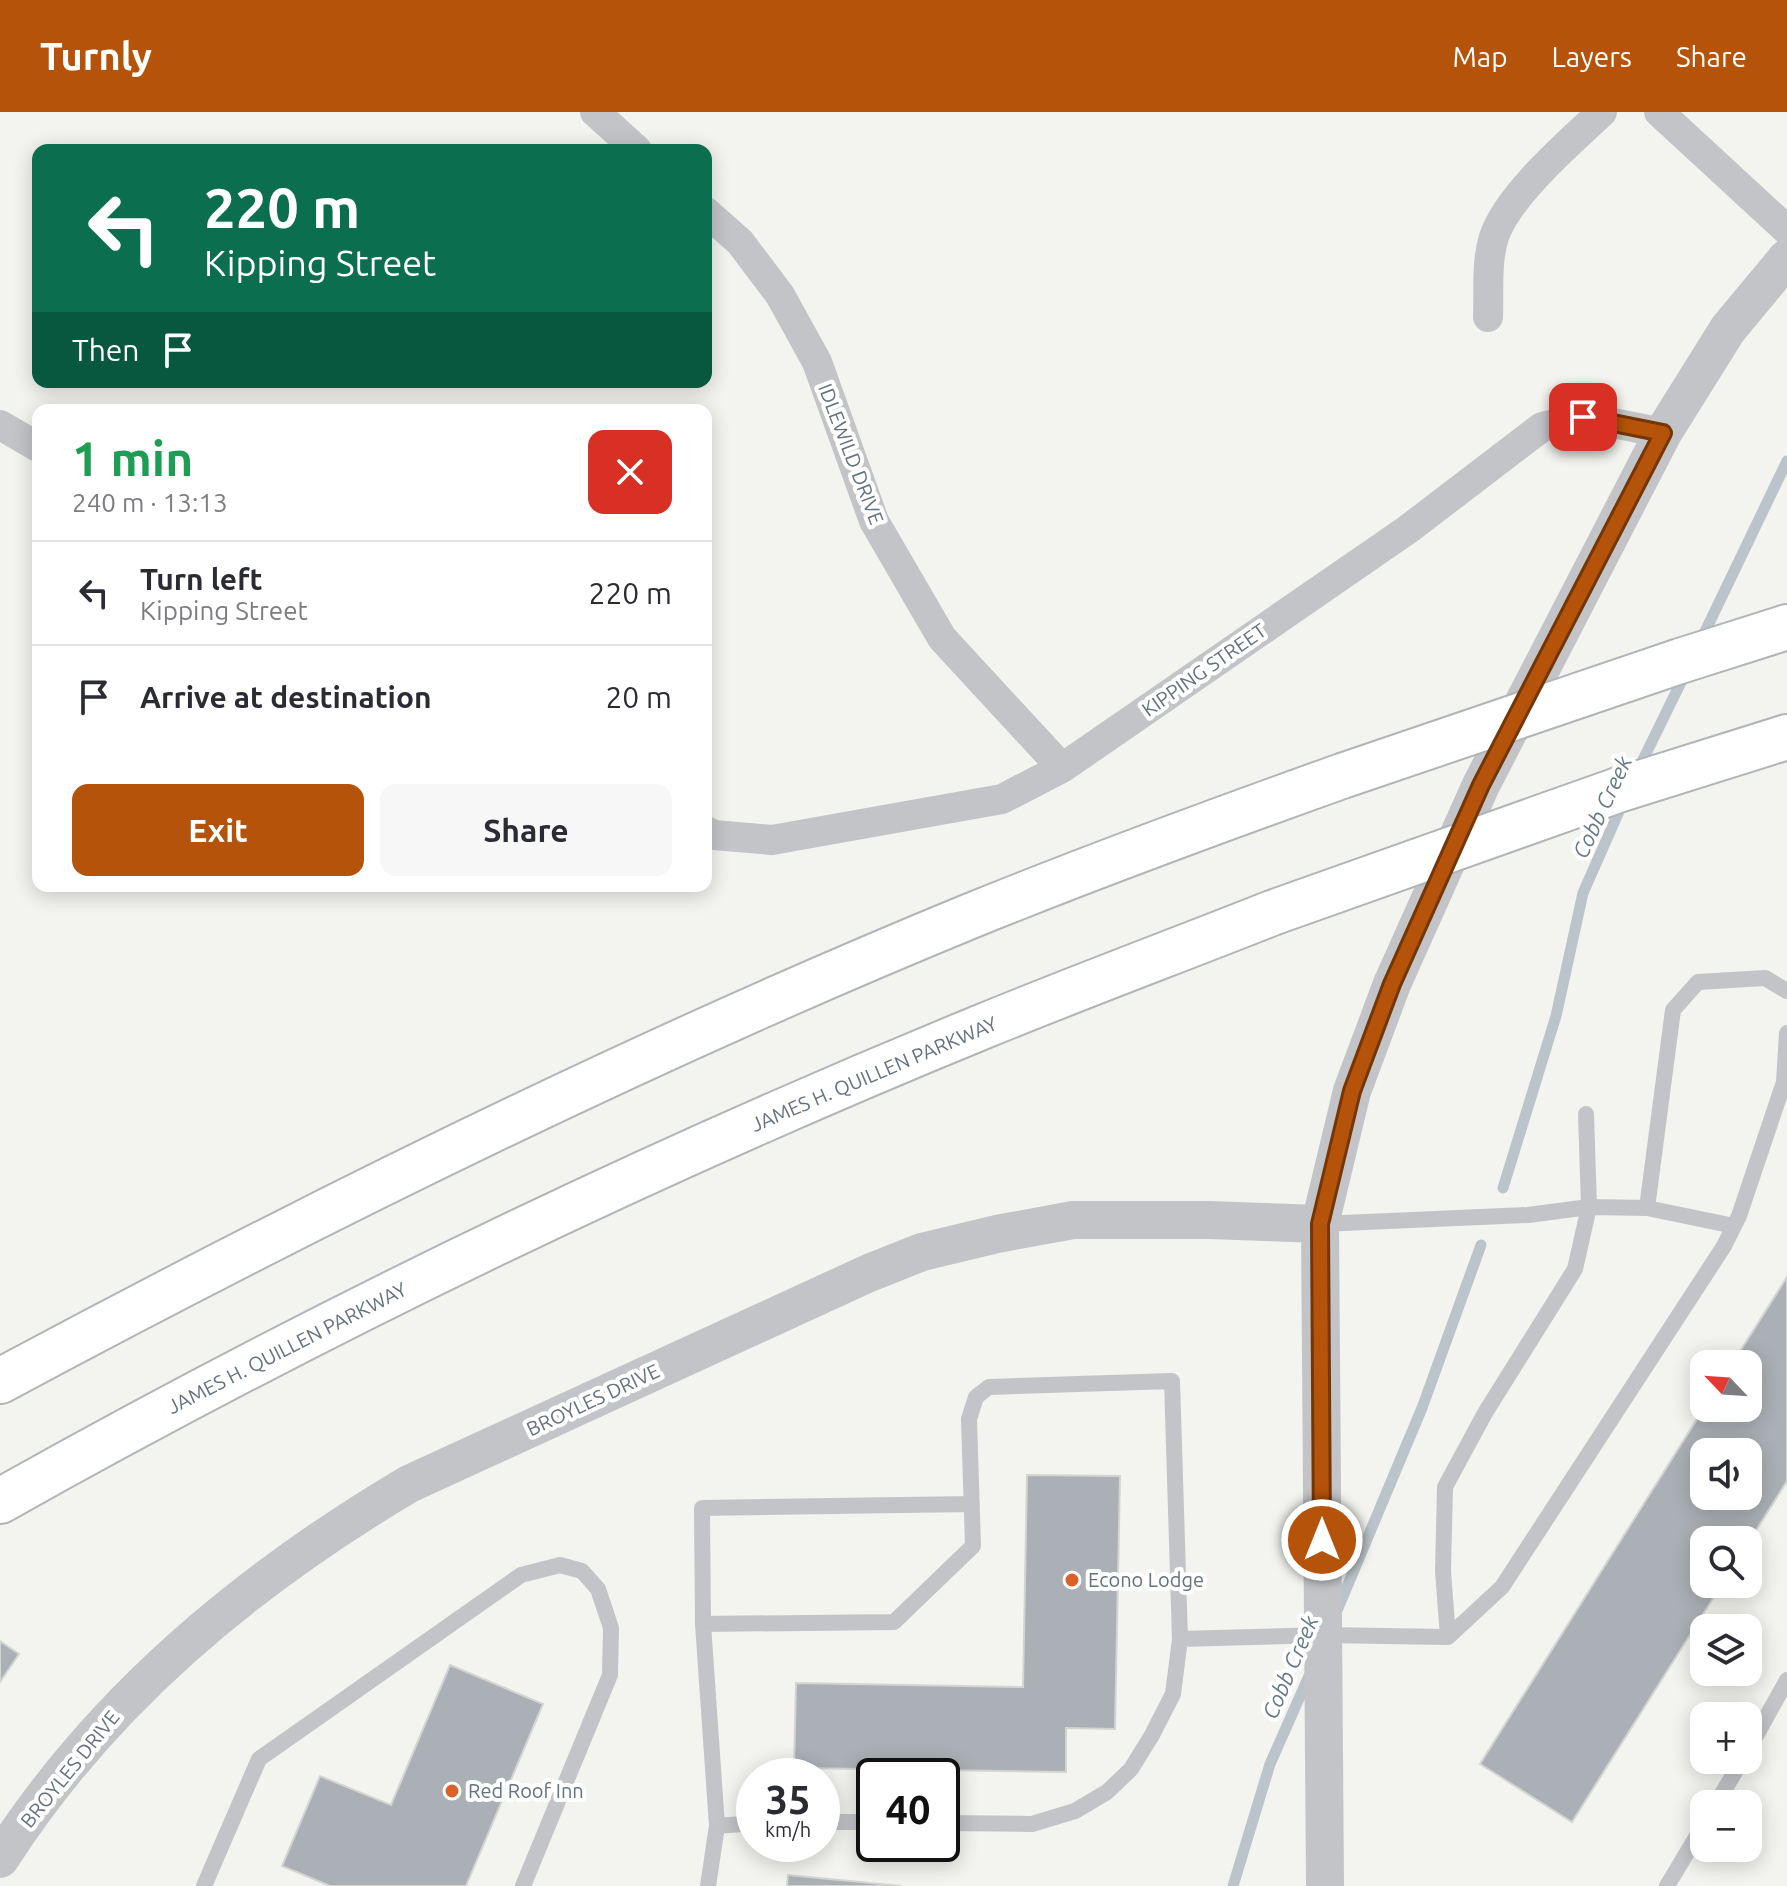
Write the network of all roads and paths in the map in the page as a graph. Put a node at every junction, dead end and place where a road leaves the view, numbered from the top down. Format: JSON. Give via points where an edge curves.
{"nodes":[{"id":1,"x":595,"y":112,"type":"edge"},
{"id":2,"x":1602,"y":112,"type":"edge"},
{"id":3,"x":1659,"y":112,"type":"edge"},
{"id":4,"x":630,"y":144,"type":"edge"},
{"id":5,"x":712,"y":217,"type":"edge"},
{"id":6,"x":1787,"y":230,"type":"edge"},
{"id":7,"x":1787,"y":258,"type":"edge"},
{"id":8,"x":1488,"y":317,"type":"dead end"},
{"id":9,"x":0,"y":425,"type":"edge"},
{"id":10,"x":1663,"y":433,"type":"junction"},
{"id":11,"x":32,"y":444,"type":"edge"},
{"id":12,"x":1787,"y":627,"type":"edge"},
{"id":13,"x":1787,"y":737,"type":"edge"},
{"id":14,"x":1062,"y":768,"type":"junction"},
{"id":15,"x":712,"y":834,"type":"edge"},
{"id":16,"x":1787,"y":991,"type":"edge"},
{"id":17,"x":1787,"y":1033,"type":"edge"},
{"id":18,"x":1586,"y":1114,"type":"dead end"},
{"id":19,"x":1589,"y":1207,"type":"junction"},
{"id":20,"x":1647,"y":1208,"type":"junction"},
{"id":21,"x":1320,"y":1224,"type":"junction"},
{"id":22,"x":1734,"y":1226,"type":"junction"},
{"id":23,"x":0,"y":1381,"type":"edge"},
{"id":24,"x":0,"y":1501,"type":"edge"},
{"id":25,"x":972,"y":1504,"type":"junction"},
{"id":26,"x":703,"y":1624,"type":"junction"},
{"id":27,"x":1323,"y":1635,"type":"junction"},
{"id":28,"x":1448,"y":1637,"type":"junction"},
{"id":29,"x":1180,"y":1639,"type":"junction"},
{"id":30,"x":1787,"y":1680,"type":"edge"},
{"id":31,"x":1772,"y":1709,"type":"junction"},
{"id":32,"x":1787,"y":1719,"type":"edge"},
{"id":33,"x":1762,"y":1726,"type":"edge"},
{"id":34,"x":960,"y":1823,"type":"edge"},
{"id":35,"x":736,"y":1824,"type":"edge"},
{"id":36,"x":717,"y":1826,"type":"junction"},
{"id":37,"x":1690,"y":1847,"type":"edge"},
{"id":38,"x":0,"y":1859,"type":"edge"},
{"id":39,"x":204,"y":1886,"type":"edge"},
{"id":40,"x":523,"y":1886,"type":"edge"},
{"id":41,"x":708,"y":1886,"type":"edge"},
{"id":42,"x":1325,"y":1886,"type":"edge"},
{"id":43,"x":1667,"y":1886,"type":"edge"}],
"edges":[{"from":1,"to":4,"type":"street"},
{"from":2,"to":8,"type":"street","via":[[1543,168],[1494,236]]},
{"from":3,"to":6,"type":"street"},
{"from":5,"to":14,"type":"street","name":"IDLEWILD DRIVE","via":[[740,242],[780,295],[817,362],[874,521],[942,638]]},
{"from":7,"to":10,"type":"street","via":[[1728,329]]},
{"from":9,"to":11,"type":"street"},
{"from":10,"to":14,"type":"street","name":"KIPPING STREET","via":[[1583,417],[1542,427],[1407,530]]},
{"from":10,"to":21,"type":"street","via":[[1481,785],[1392,984],[1352,1091]]},
{"from":12,"to":23,"type":"highway","bridge":true,"via":[[1342,776],[966,918],[514,1119],[211,1268]]},
{"from":13,"to":24,"type":"highway","name":"JAMES H. QUILLEN PARKWAY","bridge":true,"via":[[1621,789],[1272,913],[983,1026],[670,1163],[381,1298]]},
{"from":14,"to":15,"type":"street","name":"KIPPING STREET","via":[[1002,799],[772,840]]},
{"from":16,"to":20,"type":"lane","via":[[1765,978],[1698,982],[1673,1010]]},
{"from":17,"to":22,"type":"lane","via":[[1784,1082]]},
{"from":18,"to":19,"type":"lane"},
{"from":19,"to":20,"type":"lane"},
{"from":19,"to":21,"type":"lane","via":[[1528,1215]]},
{"from":19,"to":28,"type":"lane","via":[[1575,1269],[1445,1487]]},
{"from":20,"to":22,"type":"lane"},
{"from":21,"to":27,"type":"street"},
{"from":21,"to":38,"type":"street","name":"BROYLES DRIVE","via":[[1073,1220],[922,1252],[409,1484],[286,1563],[160,1665],[102,1727]]},
{"from":22,"to":28,"type":"lane","via":[[1502,1587]]},
{"from":25,"to":26,"type":"lane","via":[[973,1546],[894,1622]]},
{"from":25,"to":26,"type":"lane","via":[[702,1508]]},
{"from":25,"to":29,"type":"lane","via":[[969,1419],[976,1397],[989,1387],[1172,1381]]},
{"from":26,"to":36,"type":"lane"},
{"from":27,"to":28,"type":"lane"},
{"from":27,"to":29,"type":"lane"},
{"from":27,"to":42,"type":"street"},
{"from":29,"to":34,"type":"lane","via":[[1173,1694],[1131,1769],[1107,1792],[1075,1811],[1032,1824]]},
{"from":30,"to":31,"type":"lane"},
{"from":31,"to":32,"type":"lane"},
{"from":31,"to":33,"type":"lane"},
{"from":35,"to":36,"type":"lane"},
{"from":36,"to":41,"type":"lane"},
{"from":37,"to":43,"type":"lane"},
{"from":39,"to":40,"type":"lane","via":[[259,1759],[521,1575],[560,1565],[582,1571],[598,1589],[611,1628],[610,1675]]}]}
